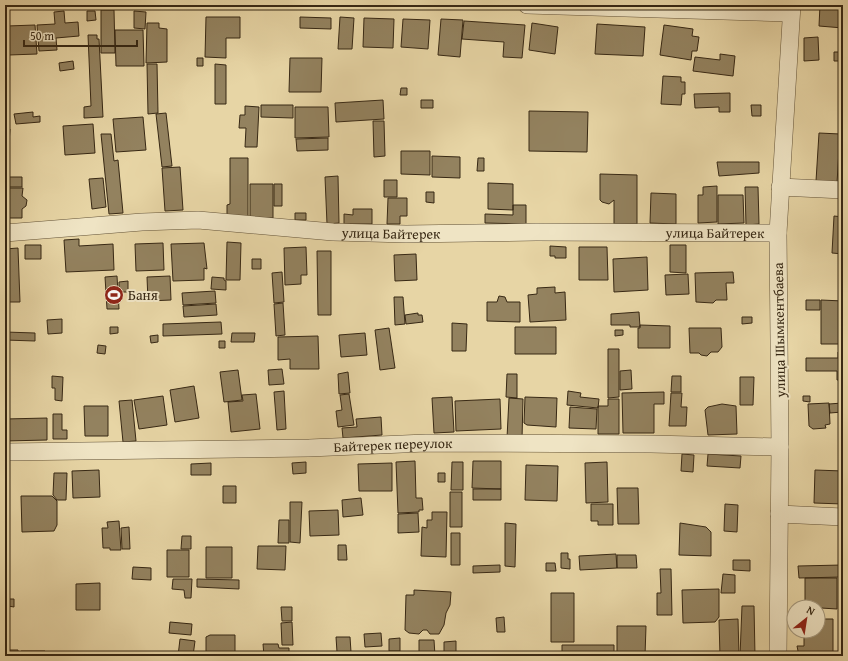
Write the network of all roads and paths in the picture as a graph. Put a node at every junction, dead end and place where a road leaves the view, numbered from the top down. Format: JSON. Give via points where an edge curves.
{"nodes":[{"id":1,"x":527,"y":5,"type":"edge"},
{"id":2,"x":791,"y":9,"type":"edge"},
{"id":3,"x":780,"y":187,"type":"junction"},
{"id":4,"x":843,"y":190,"type":"edge"},
{"id":5,"x":5,"y":233,"type":"edge"},
{"id":6,"x":778,"y":233,"type":"junction"},
{"id":7,"x":780,"y":447,"type":"junction"},
{"id":8,"x":5,"y":452,"type":"edge"},
{"id":9,"x":779,"y":514,"type":"junction"},
{"id":10,"x":843,"y":517,"type":"edge"},
{"id":11,"x":778,"y":656,"type":"edge"}],
"edges":[{"from":1,"to":2,"type":"street"},
{"from":2,"to":3,"type":"street","name":"улица Шымкентбаева"},
{"from":3,"to":4,"type":"street"},
{"from":3,"to":6,"type":"street","name":"улица Шымкентбаева"},
{"from":5,"to":6,"type":"street","name":"улица Байтерек","via":[[198,220],[333,232],[406,234]]},
{"from":6,"to":7,"type":"street","name":"улица Шымкентбаева"},
{"from":7,"to":8,"type":"street","name":"Байтерек переулок","via":[[426,443],[309,448]]},
{"from":7,"to":9,"type":"street","name":"улица Шымкентбаева"},
{"from":9,"to":10,"type":"street"},
{"from":9,"to":11,"type":"street","name":"улица Шымкентбаева"}]}
